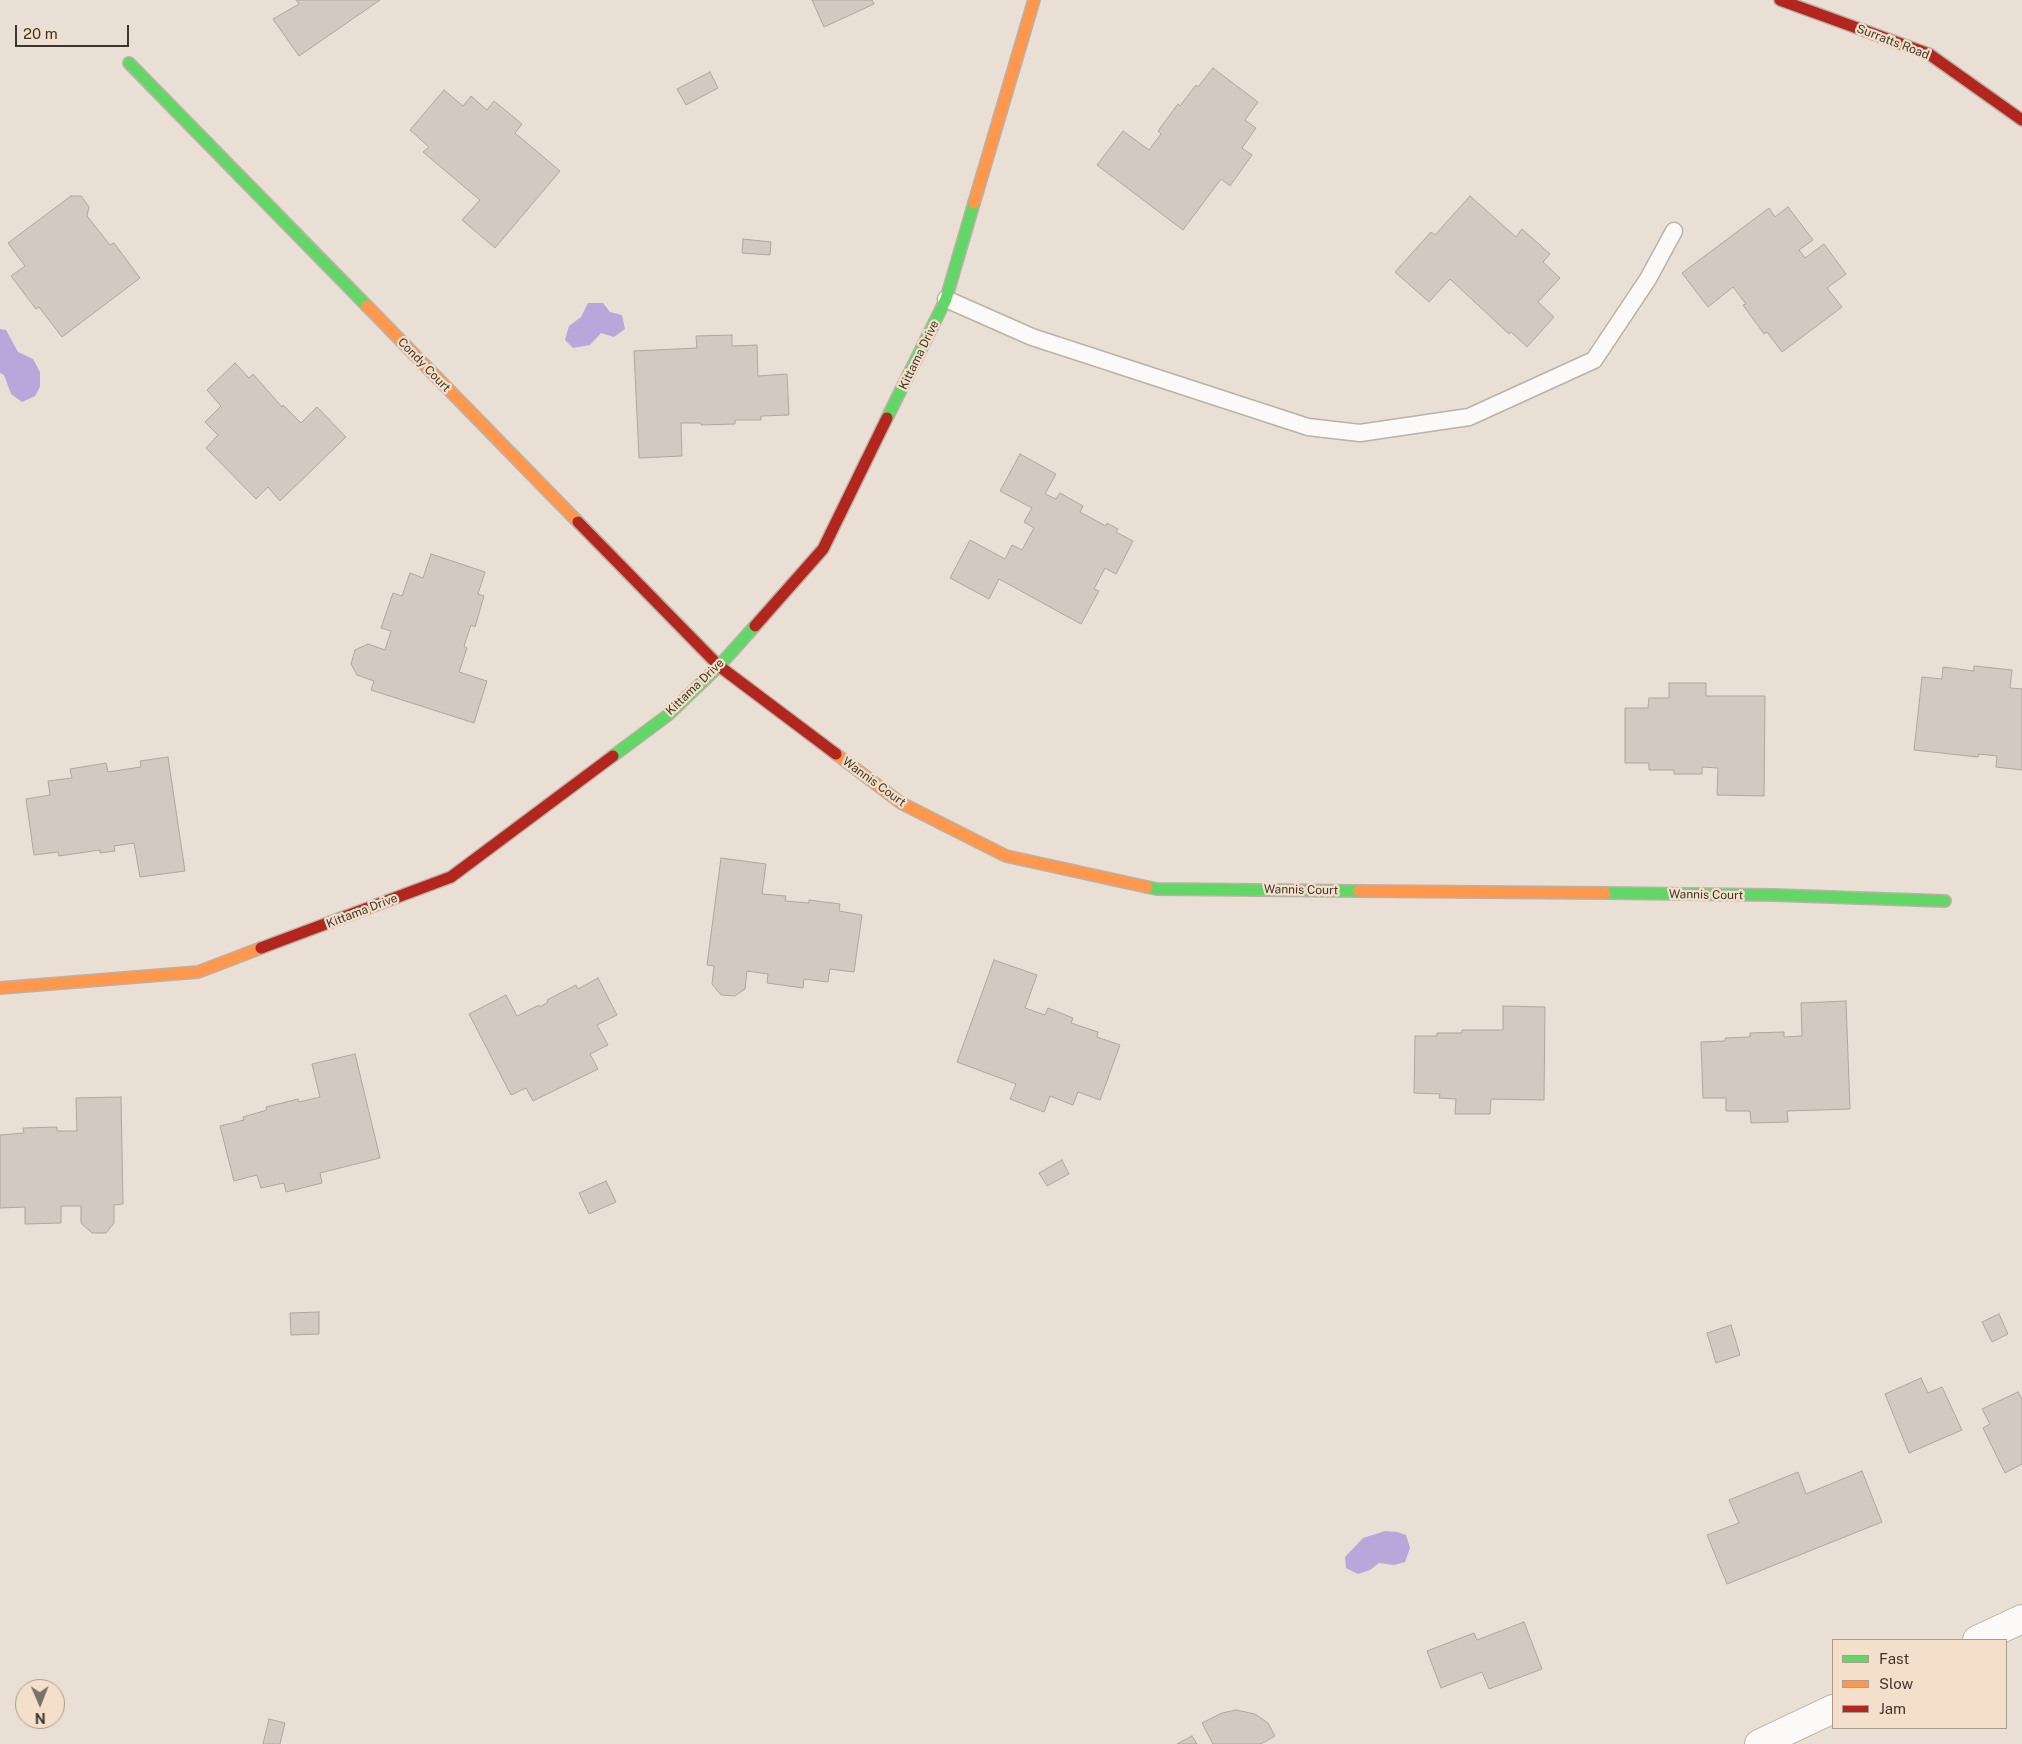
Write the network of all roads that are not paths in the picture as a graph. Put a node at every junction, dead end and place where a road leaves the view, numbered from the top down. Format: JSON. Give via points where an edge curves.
{"nodes":[{"id":1,"x":1034,"y":0,"type":"edge"},
{"id":2,"x":1780,"y":0,"type":"edge"},
{"id":3,"x":129,"y":63,"type":"dead end"},
{"id":4,"x":2022,"y":120,"type":"edge"},
{"id":5,"x":1674,"y":231,"type":"dead end"},
{"id":6,"x":946,"y":299,"type":"junction"},
{"id":7,"x":718,"y":666,"type":"junction"},
{"id":8,"x":1945,"y":901,"type":"dead end"},
{"id":9,"x":0,"y":988,"type":"edge"},
{"id":10,"x":2022,"y":1619,"type":"edge"},
{"id":11,"x":1979,"y":1639,"type":"edge"},
{"id":12,"x":1832,"y":1709,"type":"edge"},
{"id":13,"x":1760,"y":1744,"type":"edge"}],
"edges":[{"from":1,"to":6,"type":"street","name":"Kittama Drive"},
{"from":2,"to":4,"type":"street","name":"Surratts Road","via":[[1929,54]]},
{"from":3,"to":7,"type":"street","name":"Condy Court"},
{"from":5,"to":6,"type":"lane","via":[[1648,279],[1594,360],[1469,417],[1360,432],[1308,426],[1032,337]]},
{"from":6,"to":7,"type":"street","name":"Kittama Drive","via":[[823,549]]},
{"from":7,"to":8,"type":"street","name":"Wannis Court","via":[[901,803],[927,817],[1006,856],[1157,888]]},
{"from":7,"to":9,"type":"street","name":"Kittama Drive","via":[[668,715],[451,877],[198,972]]},
{"from":10,"to":11,"type":"street"},
{"from":12,"to":13,"type":"street"}]}
